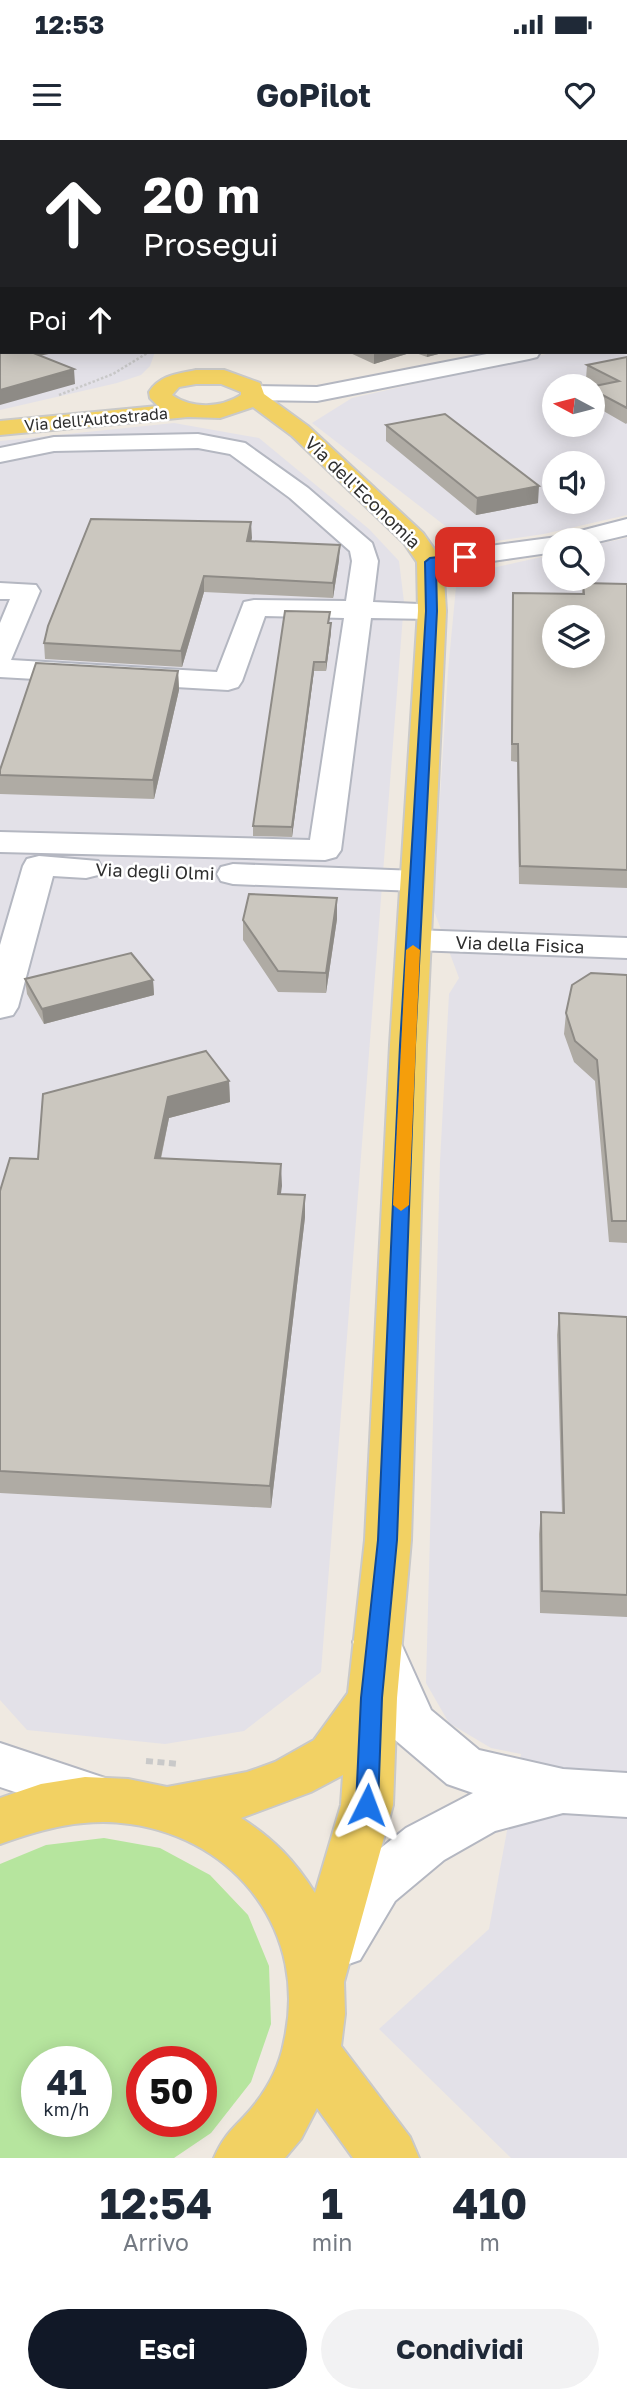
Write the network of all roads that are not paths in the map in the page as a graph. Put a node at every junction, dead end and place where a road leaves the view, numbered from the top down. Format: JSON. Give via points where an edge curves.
{"nodes":[{"id":1,"x":519,"y":354,"type":"edge"},
{"id":2,"x":189,"y":355,"type":"edge"},
{"id":3,"x":224,"y":377,"type":"junction"},
{"id":4,"x":168,"y":385,"type":"junction"},
{"id":5,"x":254,"y":395,"type":"junction"},
{"id":6,"x":201,"y":411,"type":"junction"},
{"id":7,"x":0,"y":426,"type":"edge"},
{"id":8,"x":300,"y":431,"type":"junction"},
{"id":9,"x":0,"y":455,"type":"edge"},
{"id":10,"x":627,"y":527,"type":"edge"},
{"id":11,"x":605,"y":532,"type":"edge"},
{"id":12,"x":542,"y":546,"type":"edge"},
{"id":13,"x":430,"y":562,"type":"junction"},
{"id":14,"x":0,"y":591,"type":"edge"},
{"id":15,"x":358,"y":610,"type":"junction"},
{"id":16,"x":432,"y":611,"type":"junction"},
{"id":17,"x":0,"y":655,"type":"edge"},
{"id":18,"x":0,"y":668,"type":"edge"},
{"id":19,"x":0,"y":842,"type":"edge"},
{"id":20,"x":416,"y":881,"type":"junction"},
{"id":21,"x":414,"y":940,"type":"junction"},
{"id":22,"x":627,"y":948,"type":"edge"},
{"id":23,"x":0,"y":1007,"type":"edge"},
{"id":24,"x":377,"y":1642,"type":"junction"},
{"id":25,"x":372,"y":1698,"type":"junction"},
{"id":26,"x":0,"y":1765,"type":"edge"},
{"id":27,"x":182,"y":1786,"type":"junction"},
{"id":28,"x":563,"y":1791,"type":"junction"},
{"id":29,"x":627,"y":1795,"type":"edge"},
{"id":30,"x":99,"y":1798,"type":"junction"},
{"id":31,"x":0,"y":1821,"type":"edge"},
{"id":32,"x":317,"y":1979,"type":"junction"},
{"id":33,"x":311,"y":2052,"type":"junction"},
{"id":34,"x":244,"y":2158,"type":"edge"},
{"id":35,"x":389,"y":2158,"type":"edge"}],
"edges":[{"from":1,"to":5,"type":"street","via":[[317,394]]},
{"from":2,"to":3,"type":"main road"},
{"from":2,"to":4,"type":"main road"},
{"from":3,"to":4,"type":"main road","name":"Via dell'Autostrada","via":[[196,377]]},
{"from":3,"to":5,"type":"main road","via":[[246,383]]},
{"from":4,"to":6,"type":"main road","name":"Via dell'Autostrada","via":[[160,392],[167,404]]},
{"from":4,"to":7,"type":"main road","name":"Via dell'Autostrada"},
{"from":5,"to":6,"type":"main road","name":"Via dell'Autostrada","via":[[237,407]]},
{"from":5,"to":8,"type":"main road","name":"Via dell'Economia"},
{"from":6,"to":7,"type":"main road","name":"Via dell'Autostrada"},
{"from":6,"to":8,"type":"main road","name":"Via dell'Economia"},
{"from":8,"to":13,"type":"main road","name":"Via dell'Economia","via":[[414,538]]},
{"from":9,"to":15,"type":"street","via":[[54,444],[198,441],[237,448],[363,548]]},
{"from":10,"to":11,"type":"street"},
{"from":12,"to":13,"type":"street"},
{"from":13,"to":16,"type":"main road","name":"Via dell'Economia"},
{"from":14,"to":17,"type":"street","via":[[27,591]]},
{"from":15,"to":16,"type":"street"},
{"from":15,"to":18,"type":"street","via":[[254,608],[228,681]]},
{"from":15,"to":19,"type":"street","via":[[325,850]]},
{"from":16,"to":20,"type":"main road","name":"Via dell'Economia"},
{"from":20,"to":21,"type":"main road","name":"Via dell'Economia"},
{"from":20,"to":23,"type":"street","name":"Via degli Olmi","via":[[39,866]]},
{"from":21,"to":22,"type":"street","name":"Via della Fisica"},
{"from":21,"to":24,"type":"main road","name":"Via dell'Economia","via":[[388,1540]]},
{"from":24,"to":25,"type":"main road","name":"Via dell'Economia"},
{"from":24,"to":28,"type":"street","via":[[412,1724],[465,1769]]},
{"from":25,"to":27,"type":"main road","via":[[332,1755],[293,1777],[250,1794]]},
{"from":25,"to":32,"type":"main road","via":[[367,1805]]},
{"from":26,"to":30,"type":"street"},
{"from":27,"to":30,"type":"main road"},
{"from":27,"to":32,"type":"main road","via":[[270,1871],[302,1921]]},
{"from":28,"to":29,"type":"street"},
{"from":28,"to":32,"type":"street","via":[[482,1812],[425,1844],[376,1884]]},
{"from":30,"to":31,"type":"main road","via":[[24,1810]]},
{"from":32,"to":33,"type":"main road"},
{"from":33,"to":34,"type":"main road","via":[[280,2119]]},
{"from":33,"to":35,"type":"main road"}]}
